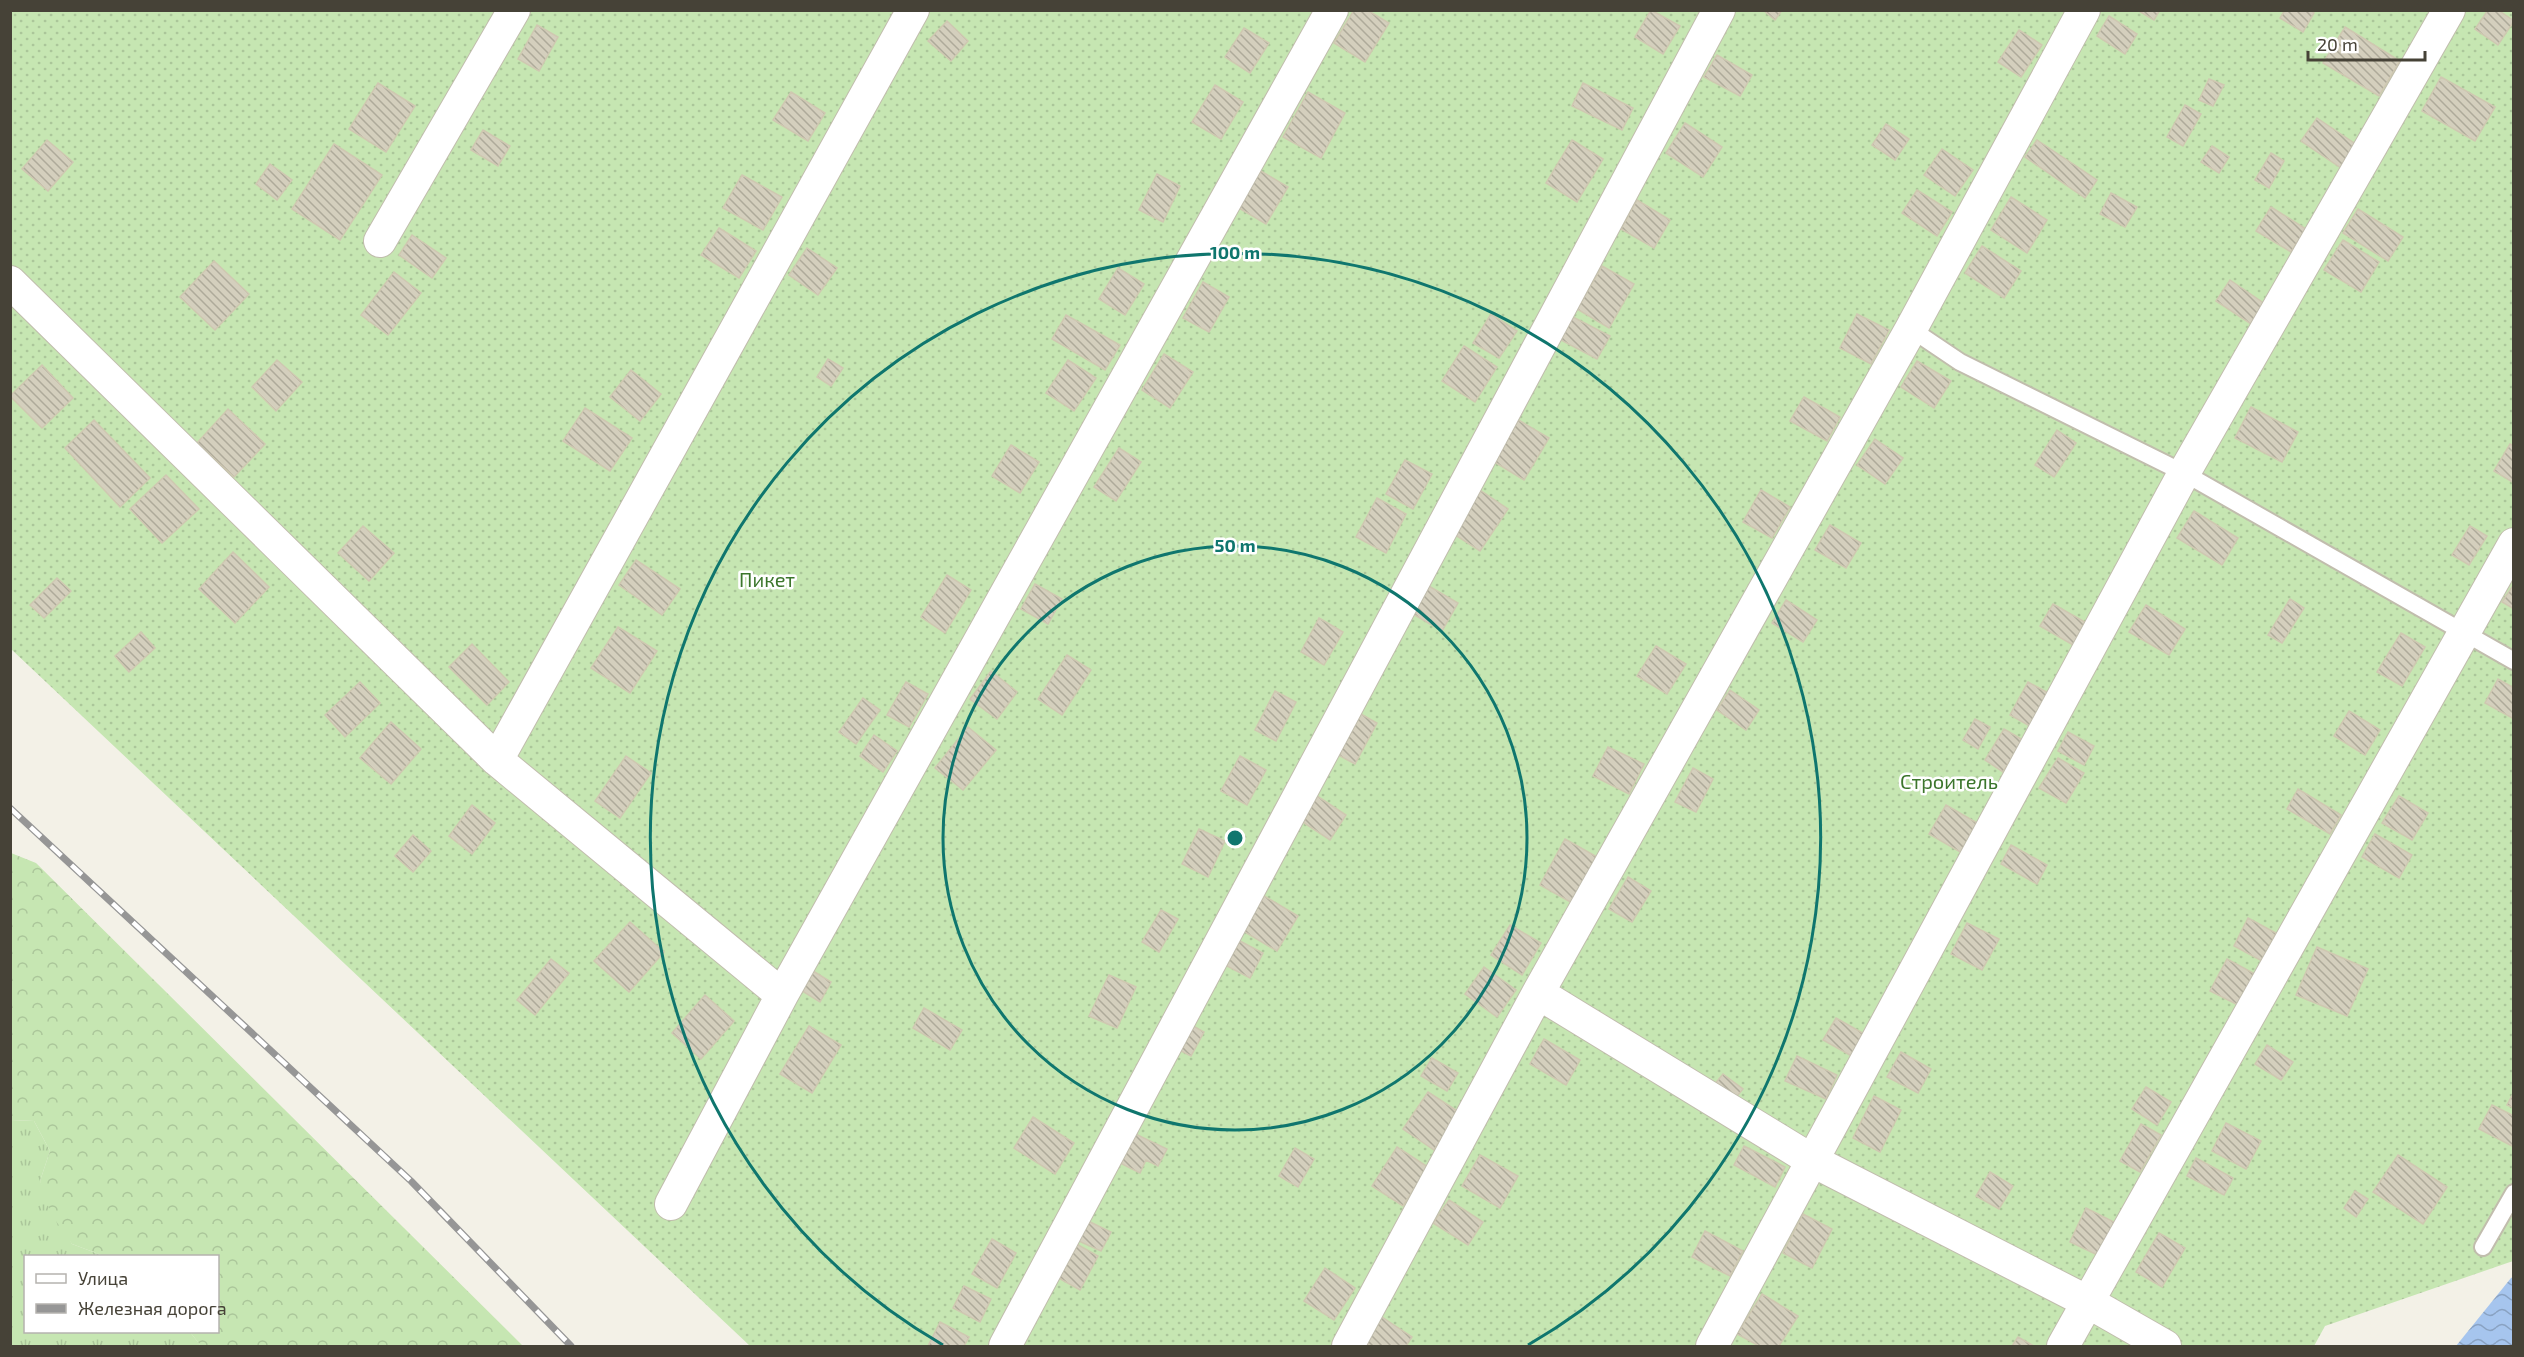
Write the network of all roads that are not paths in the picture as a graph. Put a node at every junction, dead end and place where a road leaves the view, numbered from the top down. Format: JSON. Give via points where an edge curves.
{"nodes":[{"id":1,"x":514,"y":10,"type":"edge"},
{"id":2,"x":913,"y":10,"type":"edge"},
{"id":3,"x":1332,"y":10,"type":"edge"},
{"id":4,"x":1719,"y":10,"type":"edge"},
{"id":5,"x":2084,"y":10,"type":"edge"},
{"id":6,"x":2449,"y":10,"type":"edge"},
{"id":7,"x":380,"y":241,"type":"dead end"},
{"id":8,"x":10,"y":282,"type":"edge"},
{"id":9,"x":1911,"y":329,"type":"junction"},
{"id":10,"x":2184,"y":473,"type":"junction"},
{"id":11,"x":2514,"y":543,"type":"edge"},
{"id":12,"x":2464,"y":634,"type":"junction"},
{"id":13,"x":2514,"y":661,"type":"edge"},
{"id":14,"x":497,"y":760,"type":"junction"},
{"id":15,"x":1538,"y":993,"type":"junction"},
{"id":16,"x":782,"y":995,"type":"junction"},
{"id":17,"x":1814,"y":1161,"type":"junction"},
{"id":18,"x":2514,"y":1193,"type":"edge"},
{"id":19,"x":671,"y":1204,"type":"dead end"},
{"id":20,"x":2483,"y":1247,"type":"dead end"},
{"id":21,"x":2088,"y":1302,"type":"junction"},
{"id":22,"x":1005,"y":1347,"type":"edge"},
{"id":23,"x":1348,"y":1347,"type":"edge"},
{"id":24,"x":1712,"y":1347,"type":"edge"},
{"id":25,"x":2063,"y":1347,"type":"edge"},
{"id":26,"x":2165,"y":1347,"type":"edge"}],
"edges":[{"from":1,"to":7,"type":"street"},
{"from":2,"to":14,"type":"street"},
{"from":3,"to":16,"type":"street"},
{"from":4,"to":22,"type":"street"},
{"from":5,"to":9,"type":"street"},
{"from":6,"to":10,"type":"street"},
{"from":8,"to":14,"type":"street"},
{"from":9,"to":10,"type":"lane","via":[[1960,362]]},
{"from":9,"to":15,"type":"street"},
{"from":10,"to":12,"type":"lane"},
{"from":10,"to":17,"type":"street"},
{"from":11,"to":12,"type":"street"},
{"from":12,"to":13,"type":"lane"},
{"from":12,"to":21,"type":"street"},
{"from":14,"to":16,"type":"street"},
{"from":15,"to":17,"type":"street"},
{"from":15,"to":23,"type":"street"},
{"from":16,"to":19,"type":"street"},
{"from":17,"to":21,"type":"street"},
{"from":17,"to":24,"type":"street"},
{"from":18,"to":20,"type":"lane"},
{"from":21,"to":25,"type":"street"},
{"from":21,"to":26,"type":"street"}]}
